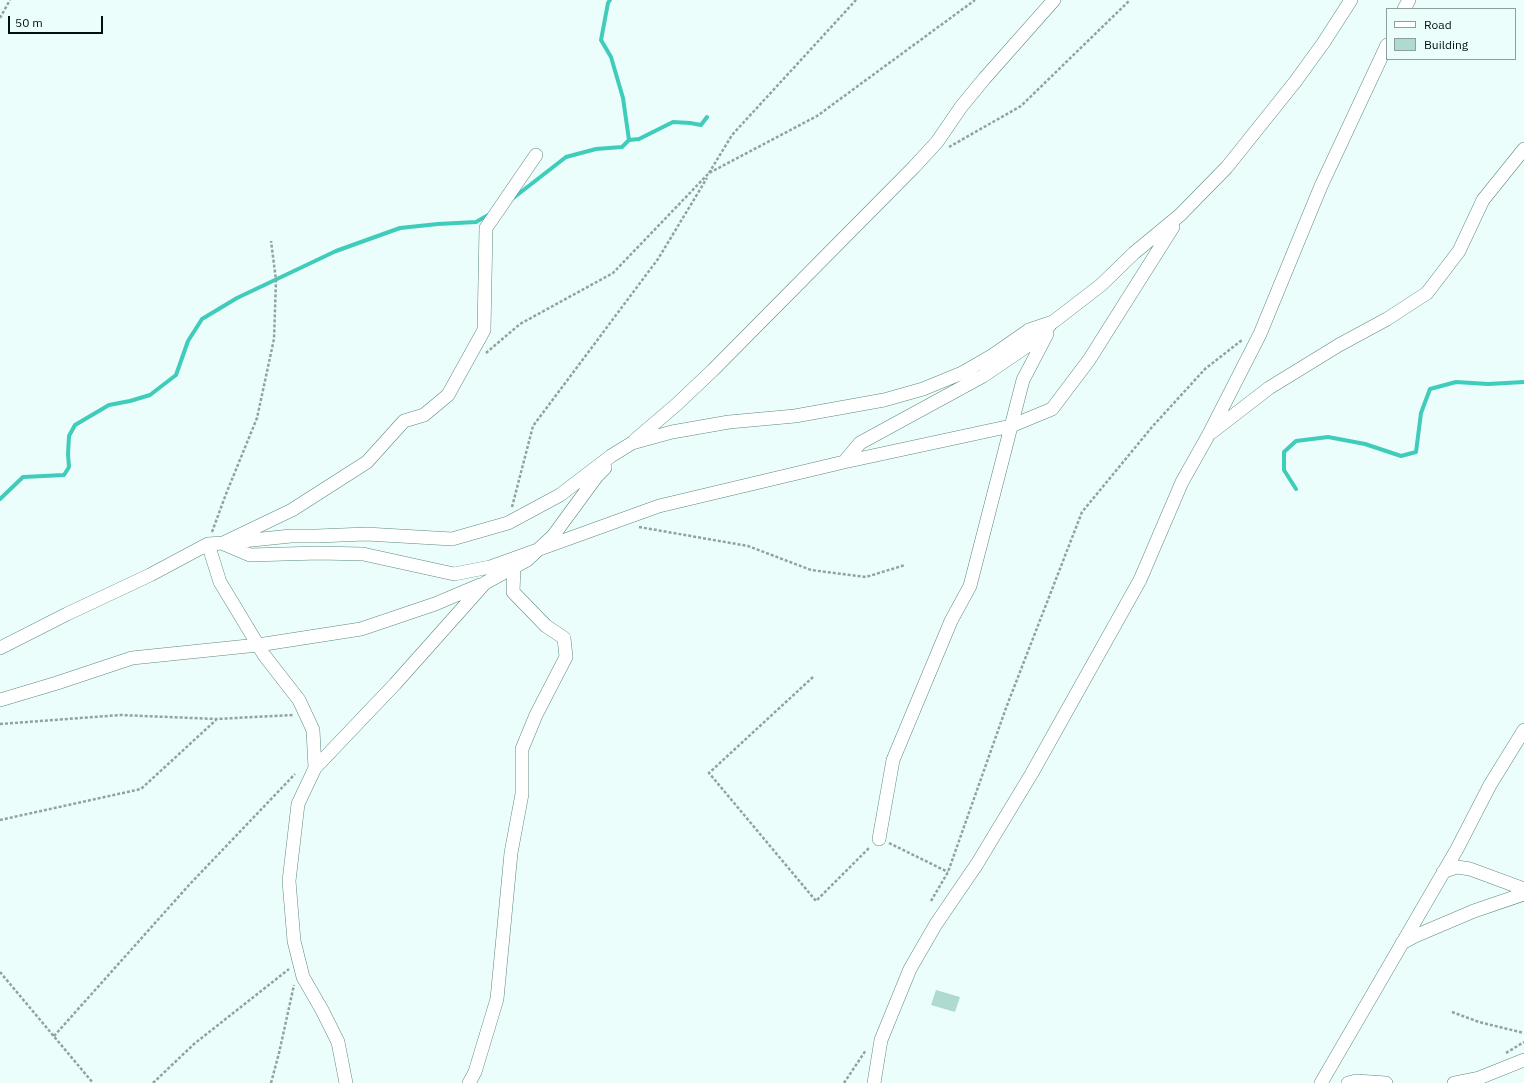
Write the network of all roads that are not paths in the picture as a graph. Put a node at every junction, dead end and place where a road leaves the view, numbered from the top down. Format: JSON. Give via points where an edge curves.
{"nodes":[{"id":1,"x":1054,"y":0,"type":"edge"},
{"id":2,"x":1350,"y":0,"type":"edge"},
{"id":3,"x":1386,"y":47,"type":"edge"},
{"id":4,"x":1524,"y":149,"type":"edge"},
{"id":5,"x":536,"y":155,"type":"dead end"},
{"id":6,"x":1180,"y":216,"type":"junction"},
{"id":7,"x":1053,"y":322,"type":"junction"},
{"id":8,"x":1011,"y":426,"type":"junction"},
{"id":9,"x":1209,"y":434,"type":"junction"},
{"id":10,"x":632,"y":443,"type":"junction"},
{"id":11,"x":844,"y":462,"type":"junction"},
{"id":12,"x":223,"y":543,"type":"junction"},
{"id":13,"x":208,"y":544,"type":"junction"},
{"id":14,"x":540,"y":548,"type":"junction"},
{"id":15,"x":514,"y":568,"type":"junction"},
{"id":16,"x":485,"y":583,"type":"junction"},
{"id":17,"x":258,"y":646,"type":"junction"},
{"id":18,"x":0,"y":648,"type":"edge"},
{"id":19,"x":0,"y":700,"type":"edge"},
{"id":20,"x":1524,"y":730,"type":"edge"},
{"id":21,"x":315,"y":768,"type":"junction"},
{"id":22,"x":879,"y":839,"type":"road end"},
{"id":23,"x":1443,"y":872,"type":"junction"},
{"id":24,"x":1524,"y":889,"type":"edge"},
{"id":25,"x":1524,"y":894,"type":"edge"},
{"id":26,"x":1402,"y":943,"type":"junction"},
{"id":27,"x":1524,"y":1060,"type":"edge"},
{"id":28,"x":346,"y":1083,"type":"edge"},
{"id":29,"x":470,"y":1083,"type":"edge"},
{"id":30,"x":874,"y":1083,"type":"edge"},
{"id":31,"x":1321,"y":1083,"type":"edge"},
{"id":32,"x":1348,"y":1083,"type":"edge"},
{"id":33,"x":1386,"y":1083,"type":"edge"},
{"id":34,"x":1454,"y":1083,"type":"edge"}],
"edges":[{"from":1,"to":10,"type":"street","via":[[984,79],[937,142],[914,167],[713,370]]},
{"from":2,"to":6,"type":"street","via":[[1295,82],[1227,167]]},
{"from":3,"to":9,"type":"street","via":[[1321,186],[1260,334]]},
{"from":4,"to":9,"type":"street","via":[[1483,200],[1459,251],[1427,293],[1269,388]]},
{"from":5,"to":12,"type":"street","via":[[486,228],[484,330],[448,395],[424,415],[404,421],[367,462],[329,487],[292,510]]},
{"from":6,"to":7,"type":"street","via":[[1101,285]]},
{"from":6,"to":8,"type":"street","via":[[1089,360],[1052,409]]},
{"from":7,"to":8,"type":"street","via":[[1023,380]]},
{"from":7,"to":10,"type":"street","via":[[1029,330],[962,373],[923,389],[884,400],[795,416],[729,422],[672,432]]},
{"from":7,"to":11,"type":"street","via":[[1033,342],[983,376],[860,443]]},
{"from":8,"to":11,"type":"street"},
{"from":8,"to":22,"type":"street","via":[[970,586],[951,621],[893,760]]},
{"from":9,"to":30,"type":"street","via":[[1182,482],[1140,580],[1002,822],[910,969],[881,1040]]},
{"from":10,"to":12,"type":"street","via":[[560,495],[508,523],[452,539],[366,534],[291,536]]},
{"from":10,"to":14,"type":"street","via":[[597,476],[553,536]]},
{"from":11,"to":14,"type":"street","via":[[659,506]]},
{"from":12,"to":13,"type":"street"},
{"from":12,"to":14,"type":"street","via":[[250,555],[319,552],[363,554],[454,574],[490,567]]},
{"from":13,"to":17,"type":"street","via":[[220,582]]},
{"from":13,"to":18,"type":"street"},
{"from":14,"to":15,"type":"street","via":[[528,560]]},
{"from":15,"to":16,"type":"street"},
{"from":15,"to":29,"type":"street","via":[[513,592],[546,626],[564,638],[566,657],[536,715],[522,749],[522,794],[511,853],[496,1000]]},
{"from":16,"to":17,"type":"street","via":[[435,604],[360,629]]},
{"from":16,"to":21,"type":"street","via":[[396,684]]},
{"from":17,"to":19,"type":"street","via":[[132,658]]},
{"from":17,"to":21,"type":"street","via":[[299,700],[306,714],[313,730]]},
{"from":20,"to":23,"type":"street","via":[[1490,785]]},
{"from":21,"to":28,"type":"street","via":[[298,804],[289,881],[294,941],[303,977],[338,1042]]},
{"from":23,"to":24,"type":"street","via":[[1457,867]]},
{"from":23,"to":26,"type":"street"},
{"from":25,"to":26,"type":"street","via":[[1474,911]]},
{"from":26,"to":31,"type":"street"},
{"from":27,"to":34,"type":"street","via":[[1479,1078]]},
{"from":32,"to":33,"type":"street","via":[[1356,1080]]}]}
